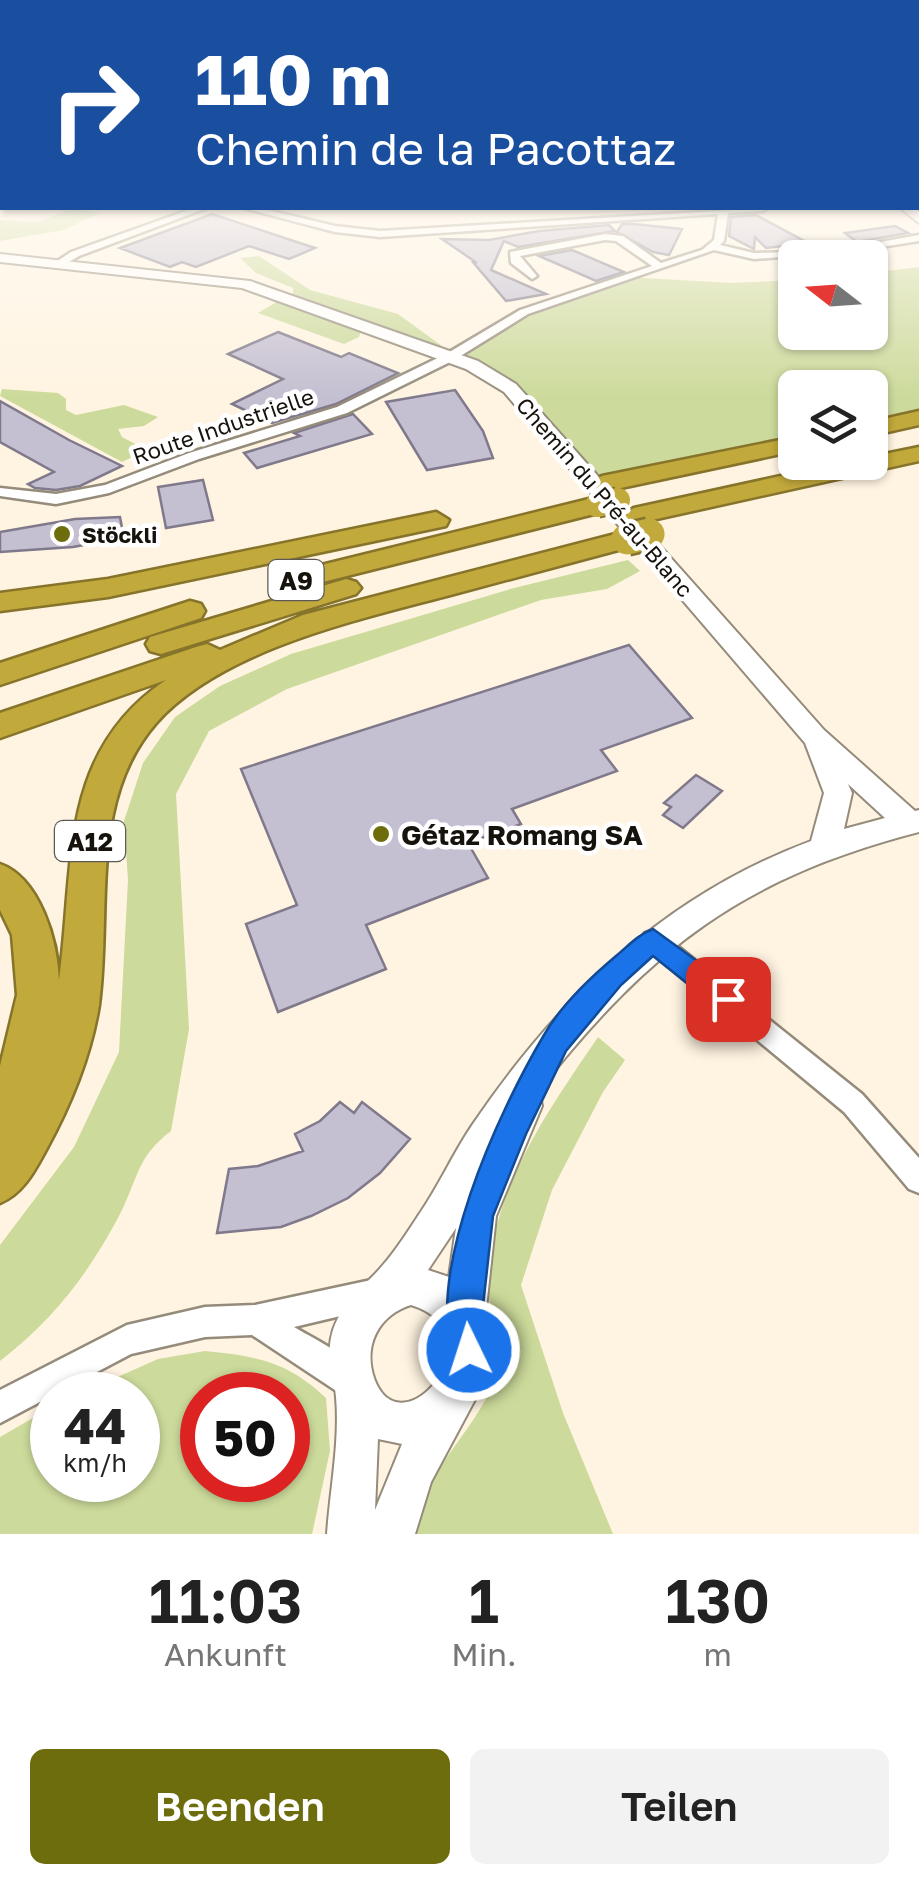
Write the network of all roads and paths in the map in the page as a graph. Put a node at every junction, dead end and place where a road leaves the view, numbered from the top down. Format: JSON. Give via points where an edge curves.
{"nodes":[{"id":1,"x":72,"y":256,"type":"edge"},
{"id":2,"x":514,"y":256,"type":"edge"},
{"id":3,"x":644,"y":256,"type":"edge"},
{"id":4,"x":689,"y":256,"type":"edge"},
{"id":5,"x":0,"y":258,"type":"edge"},
{"id":6,"x":58,"y":264,"type":"junction"},
{"id":7,"x":658,"y":266,"type":"junction"},
{"id":8,"x":532,"y":276,"type":"dead end"},
{"id":9,"x":450,"y":358,"type":"junction"},
{"id":10,"x":919,"y":418,"type":"edge"},
{"id":11,"x":888,"y":424,"type":"edge"},
{"id":12,"x":919,"y":436,"type":"edge"},
{"id":13,"x":888,"y":443,"type":"edge"},
{"id":14,"x":778,"y":450,"type":"edge"},
{"id":15,"x":919,"y":454,"type":"edge"},
{"id":16,"x":778,"y":467,"type":"edge"},
{"id":17,"x":919,"y":474,"type":"edge"},
{"id":18,"x":0,"y":492,"type":"edge"},
{"id":19,"x":489,"y":509,"type":"junction"},
{"id":20,"x":615,"y":511,"type":"junction"},
{"id":21,"x":0,"y":602,"type":"edge"},
{"id":22,"x":335,"y":616,"type":"junction"},
{"id":23,"x":0,"y":652,"type":"edge"},
{"id":24,"x":0,"y":674,"type":"edge"},
{"id":25,"x":0,"y":700,"type":"edge"},
{"id":26,"x":0,"y":726,"type":"edge"},
{"id":27,"x":815,"y":737,"type":"junction"},
{"id":28,"x":914,"y":822,"type":"edge"},
{"id":29,"x":825,"y":846,"type":"junction"},
{"id":30,"x":0,"y":880,"type":"edge"},
{"id":31,"x":653,"y":940,"type":"junction"},
{"id":32,"x":556,"y":1042,"type":"junction"},
{"id":33,"x":0,"y":1114,"type":"edge"},
{"id":34,"x":0,"y":1179,"type":"edge"},
{"id":35,"x":919,"y":1179,"type":"edge"},
{"id":36,"x":385,"y":1292,"type":"junction"},
{"id":37,"x":255,"y":1320,"type":"junction"},
{"id":38,"x":464,"y":1324,"type":"junction"},
{"id":39,"x":357,"y":1391,"type":"junction"},
{"id":40,"x":0,"y":1406,"type":"edge"},
{"id":41,"x":444,"y":1408,"type":"junction"},
{"id":42,"x":351,"y":1534,"type":"edge"},
{"id":43,"x":391,"y":1534,"type":"edge"}],
"edges":[{"from":1,"to":6,"type":"street"},
{"from":2,"to":8,"type":"street"},
{"from":3,"to":7,"type":"street"},
{"from":4,"to":7,"type":"street","name":"Route Industrielle"},
{"from":5,"to":6,"type":"street","name":"Chemin du Pré-au-Blanc"},
{"from":6,"to":9,"type":"street","name":"Chemin du Pré-au-Blanc","via":[[245,284]]},
{"from":7,"to":9,"type":"street","name":"Route Industrielle","via":[[524,312]]},
{"from":9,"to":18,"type":"street","name":"Route Industrielle","via":[[342,410],[109,489],[56,499]]},
{"from":9,"to":27,"type":"street","name":"Chemin du Pré-au-Blanc","via":[[510,388]]},
{"from":10,"to":11,"type":"highway"},
{"from":12,"to":13,"type":"highway"},
{"from":14,"to":20,"type":"highway"},
{"from":15,"to":20,"type":"highway","number":"A9"},
{"from":16,"to":20,"type":"highway","number":"A9"},
{"from":17,"to":20,"type":"highway"},
{"from":19,"to":20,"type":"highway"},
{"from":19,"to":21,"type":"highway","via":[[97,590]]},
{"from":19,"to":23,"type":"highway","via":[[218,582]]},
{"from":20,"to":22,"type":"highway"},
{"from":20,"to":24,"type":"highway","number":"A9","via":[[267,588]]},
{"from":20,"to":25,"type":"highway","number":"A9","via":[[158,645]]},
{"from":22,"to":26,"type":"highway"},
{"from":22,"to":34,"type":"highway","number":"A12","via":[[189,680],[149,710],[116,750],[93,818],[77,1004],[66,1054],[47,1103]]},
{"from":27,"to":28,"type":"street","name":"Chemin du Pré-au-Blanc"},
{"from":27,"to":29,"type":"street","name":"Chemin du Pré-au-Blanc","via":[[838,793]]},
{"from":28,"to":29,"type":"street"},
{"from":29,"to":31,"type":"street","via":[[732,887]]},
{"from":30,"to":33,"type":"highway","via":[[32,930],[40,983],[30,1046]]},
{"from":31,"to":32,"type":"street"},
{"from":31,"to":35,"type":"street","via":[[853,1104]]},
{"from":32,"to":36,"type":"street"},
{"from":32,"to":38,"type":"street","via":[[477,1216]]},
{"from":36,"to":37,"type":"street"},
{"from":36,"to":38,"type":"street","via":[[411,1285],[435,1291]]},
{"from":36,"to":39,"type":"street","via":[[361,1314],[352,1334]]},
{"from":37,"to":39,"type":"street"},
{"from":37,"to":40,"type":"street","via":[[205,1322],[127,1340]]},
{"from":38,"to":41,"type":"street","via":[[465,1376]]},
{"from":39,"to":41,"type":"street","via":[[375,1412],[398,1422],[422,1421]]},
{"from":39,"to":42,"type":"street"},
{"from":41,"to":43,"type":"street","via":[[410,1475]]}]}
